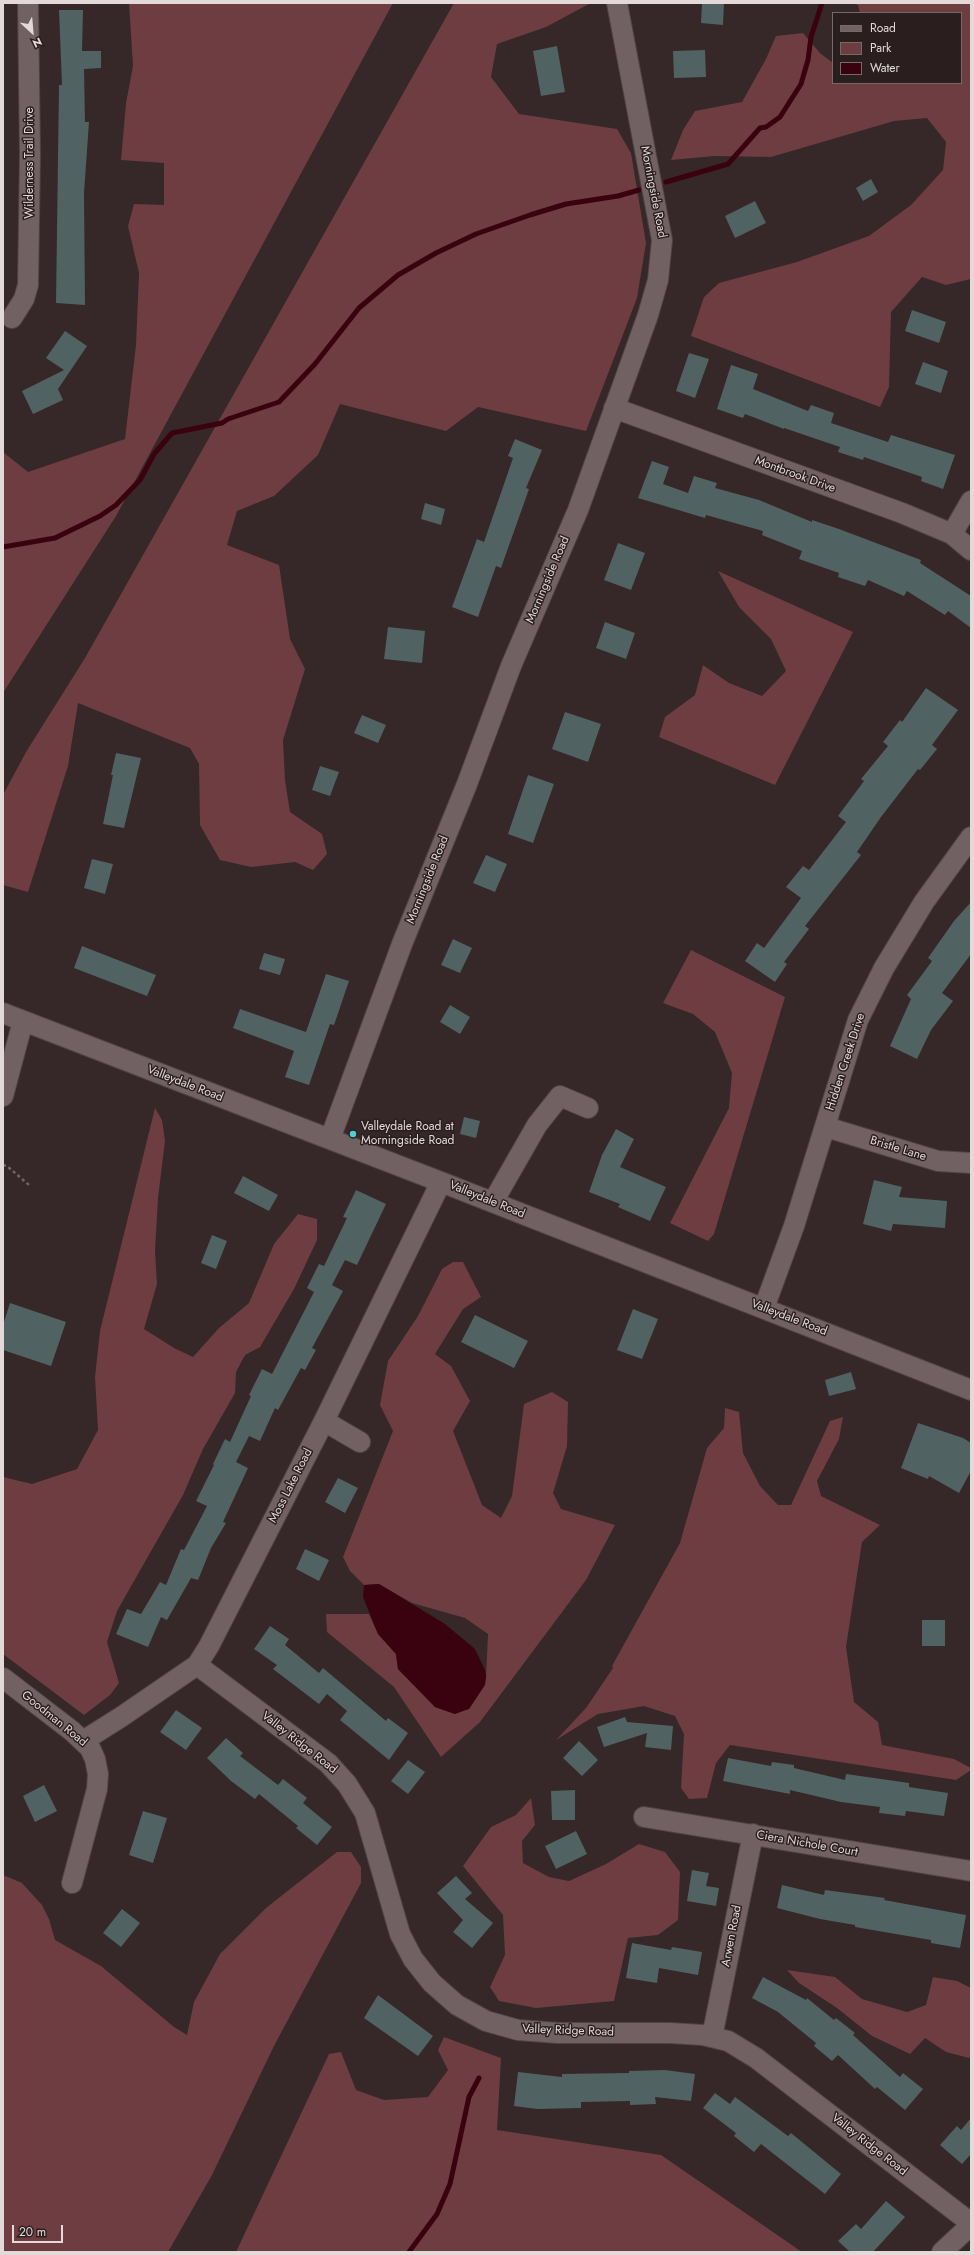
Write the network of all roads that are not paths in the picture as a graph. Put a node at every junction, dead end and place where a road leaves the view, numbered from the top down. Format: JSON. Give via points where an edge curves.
{"nodes":[{"id":1,"x":28,"y":3,"type":"edge"},
{"id":2,"x":617,"y":3,"type":"edge"},
{"id":3,"x":12,"y":318,"type":"dead end"},
{"id":4,"x":614,"y":408,"type":"junction"},
{"id":5,"x":971,"y":501,"type":"edge"},
{"id":6,"x":952,"y":534,"type":"junction"},
{"id":7,"x":971,"y":550,"type":"edge"},
{"id":8,"x":971,"y":837,"type":"edge"},
{"id":9,"x":3,"y":1013,"type":"edge"},
{"id":10,"x":23,"y":1021,"type":"junction"},
{"id":11,"x":3,"y":1096,"type":"edge"},
{"id":12,"x":588,"y":1108,"type":"dead end"},
{"id":13,"x":826,"y":1127,"type":"junction"},
{"id":14,"x":330,"y":1139,"type":"junction"},
{"id":15,"x":971,"y":1163,"type":"edge"},
{"id":16,"x":441,"y":1182,"type":"junction"},
{"id":17,"x":493,"y":1202,"type":"junction"},
{"id":18,"x":764,"y":1308,"type":"junction"},
{"id":19,"x":971,"y":1390,"type":"edge"},
{"id":20,"x":324,"y":1421,"type":"junction"},
{"id":21,"x":360,"y":1442,"type":"dead end"},
{"id":22,"x":196,"y":1665,"type":"junction"},
{"id":23,"x":3,"y":1678,"type":"edge"},
{"id":24,"x":83,"y":1741,"type":"junction"},
{"id":25,"x":644,"y":1817,"type":"dead end"},
{"id":26,"x":753,"y":1834,"type":"junction"},
{"id":27,"x":971,"y":1871,"type":"edge"},
{"id":28,"x":72,"y":1883,"type":"dead end"},
{"id":29,"x":712,"y":2037,"type":"junction"},
{"id":30,"x":971,"y":2224,"type":"edge"},
{"id":31,"x":942,"y":2252,"type":"edge"}],
"edges":[{"from":1,"to":3,"type":"street","name":"Wilderness Trail Drive","via":[[28,285],[24,299]]},
{"from":2,"to":4,"type":"street","name":"Morningside Road","via":[[663,250],[648,315]]},
{"from":4,"to":6,"type":"street","name":"Montbrook Drive","via":[[902,513]]},
{"from":4,"to":14,"type":"street","name":"Morningside Road","via":[[578,510],[511,666],[468,784],[402,944]]},
{"from":5,"to":6,"type":"street"},
{"from":6,"to":7,"type":"street","name":"Montbrook Drive"},
{"from":8,"to":13,"type":"street","name":"Hidden Creek Drive","via":[[924,902],[884,968],[858,1020]]},
{"from":9,"to":10,"type":"street","name":"Valleydale Road"},
{"from":10,"to":11,"type":"street"},
{"from":10,"to":14,"type":"street","name":"Valleydale Road"},
{"from":12,"to":17,"type":"street","via":[[560,1096],[537,1125]]},
{"from":13,"to":15,"type":"street","name":"Bristle Lane","via":[[938,1161]]},
{"from":13,"to":18,"type":"street","name":"Hidden Creek Drive"},
{"from":14,"to":16,"type":"street","name":"Valleydale Road"},
{"from":16,"to":17,"type":"street","name":"Valleydale Road"},
{"from":16,"to":20,"type":"street","name":"Moss Lake Road"},
{"from":17,"to":18,"type":"street","name":"Valleydale Road"},
{"from":18,"to":19,"type":"street","name":"Valleydale Road"},
{"from":20,"to":21,"type":"street"},
{"from":20,"to":22,"type":"street","name":"Moss Lake Road","via":[[221,1625]]},
{"from":22,"to":24,"type":"street","name":"Moss Lake Road"},
{"from":22,"to":29,"type":"street","name":"Valley Ridge Road","via":[[328,1764],[347,1784],[365,1813],[400,1934],[417,1965],[456,2005],[486,2020],[518,2030],[558,2033],[670,2033]]},
{"from":23,"to":24,"type":"street","name":"Goodman Road"},
{"from":24,"to":28,"type":"street","name":"Goodman Road","via":[[95,1759],[97,1789]]},
{"from":25,"to":26,"type":"street","name":"Ciera Nichole Court"},
{"from":26,"to":27,"type":"street","name":"Ciera Nichole Court"},
{"from":26,"to":29,"type":"street","name":"Arwen Road"},
{"from":29,"to":30,"type":"street","name":"Valley Ridge Road","via":[[728,2041],[756,2058]]},
{"from":30,"to":31,"type":"street"}]}
